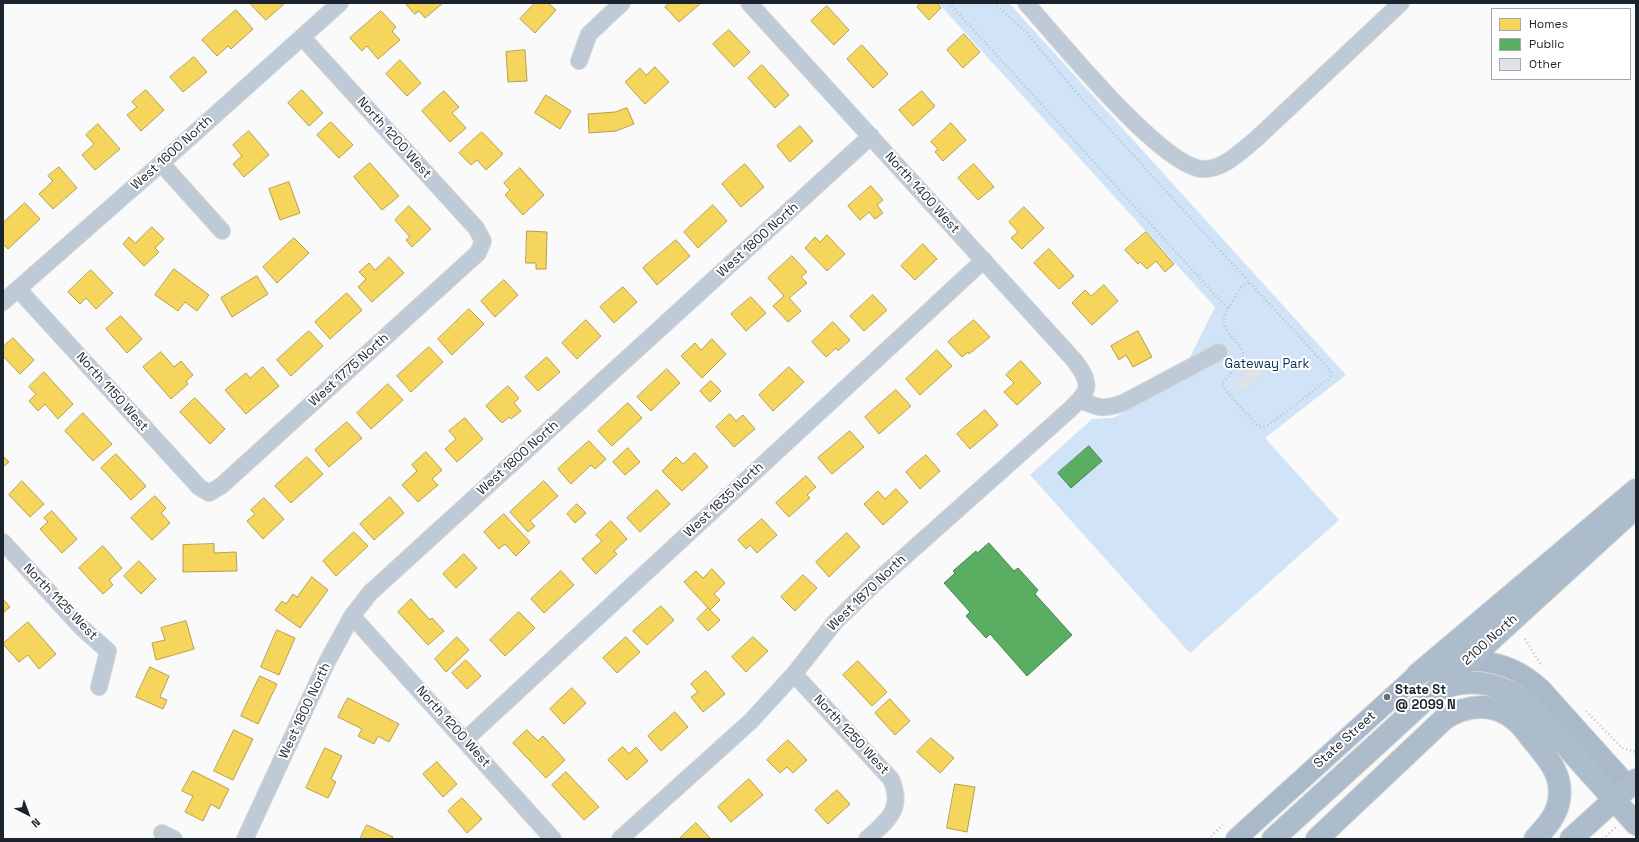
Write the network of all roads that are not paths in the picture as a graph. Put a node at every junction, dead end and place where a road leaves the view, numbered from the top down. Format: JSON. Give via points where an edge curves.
{"nodes":[{"id":1,"x":340,"y":3,"type":"edge"},
{"id":2,"x":622,"y":3,"type":"edge"},
{"id":3,"x":749,"y":3,"type":"edge"},
{"id":4,"x":1026,"y":3,"type":"edge"},
{"id":5,"x":1401,"y":3,"type":"edge"},
{"id":6,"x":302,"y":37,"type":"junction"},
{"id":7,"x":579,"y":61,"type":"dead end"},
{"id":8,"x":871,"y":136,"type":"junction"},
{"id":9,"x":161,"y":163,"type":"junction"},
{"id":10,"x":222,"y":231,"type":"dead end"},
{"id":11,"x":483,"y":240,"type":"joint"},
{"id":12,"x":984,"y":260,"type":"junction"},
{"id":13,"x":18,"y":289,"type":"junction"},
{"id":14,"x":3,"y":302,"type":"edge"},
{"id":15,"x":1219,"y":352,"type":"dead end"},
{"id":16,"x":1083,"y":393,"type":"junction"},
{"id":17,"x":1636,"y":490,"type":"edge"},
{"id":18,"x":209,"y":493,"type":"joint"},
{"id":19,"x":1636,"y":507,"type":"edge"},
{"id":20,"x":3,"y":542,"type":"edge"},
{"id":21,"x":352,"y":616,"type":"junction"},
{"id":22,"x":1467,"y":661,"type":"junction"},
{"id":23,"x":794,"y":674,"type":"junction"},
{"id":24,"x":1417,"y":675,"type":"junction"},
{"id":25,"x":98,"y":687,"type":"dead end"},
{"id":26,"x":1431,"y":694,"type":"junction"},
{"id":27,"x":1415,"y":709,"type":"junction"},
{"id":28,"x":465,"y":740,"type":"junction"},
{"id":29,"x":1629,"y":791,"type":"edge"},
{"id":30,"x":1626,"y":825,"type":"edge"},
{"id":31,"x":245,"y":839,"type":"edge"},
{"id":32,"x":553,"y":839,"type":"edge"},
{"id":33,"x":620,"y":839,"type":"edge"},
{"id":34,"x":867,"y":839,"type":"edge"},
{"id":35,"x":1236,"y":839,"type":"edge"},
{"id":36,"x":1273,"y":839,"type":"edge"},
{"id":37,"x":1303,"y":839,"type":"edge"},
{"id":38,"x":1317,"y":839,"type":"edge"},
{"id":39,"x":1535,"y":839,"type":"edge"},
{"id":40,"x":1571,"y":839,"type":"edge"}],
"edges":[{"from":1,"to":6,"type":"street","name":"West 1600 North"},
{"from":2,"to":7,"type":"street","via":[[589,34]]},
{"from":3,"to":8,"type":"street","name":"North 1400 West"},
{"from":4,"to":5,"type":"street","via":[[1130,119],[1177,158],[1204,169],[1232,160]]},
{"from":6,"to":9,"type":"street","name":"West 1600 North"},
{"from":6,"to":11,"type":"street","name":"North 1200 West","via":[[476,228]]},
{"from":8,"to":12,"type":"street","name":"North 1400 West"},
{"from":8,"to":21,"type":"street","name":"West 1800 North","via":[[370,593]]},
{"from":9,"to":10,"type":"street"},
{"from":9,"to":13,"type":"street","name":"West 1600 North"},
{"from":11,"to":18,"type":"street","name":"West 1775 North","via":[[478,253],[221,486]]},
{"from":12,"to":16,"type":"street","name":"North 1400 West","via":[[1085,374]]},
{"from":12,"to":28,"type":"street","name":"West 1835 North"},
{"from":13,"to":14,"type":"street","name":"West 1600 North"},
{"from":13,"to":18,"type":"street","name":"North 1150 West","via":[[199,487]]},
{"from":15,"to":16,"type":"street","via":[[1123,403],[1108,408],[1099,407]]},
{"from":16,"to":23,"type":"street","name":"West 1870 North","via":[[875,582],[835,622]]},
{"from":17,"to":24,"type":"highway"},
{"from":19,"to":22,"type":"highway","name":"2100 North"},
{"from":20,"to":25,"type":"street","name":"North 1125 West","via":[[82,628],[108,651]]},
{"from":21,"to":28,"type":"street","name":"North 1200 West"},
{"from":21,"to":31,"type":"street","name":"West 1800 North","via":[[327,662]]},
{"from":22,"to":24,"type":"main road","name":"State Street","via":[[1438,666]]},
{"from":22,"to":26,"type":"highway","name":"2100 North"},
{"from":22,"to":29,"type":"main road","name":"State Street","via":[[1500,664],[1532,681]]},
{"from":23,"to":33,"type":"street","name":"West 1870 North","via":[[751,721]]},
{"from":23,"to":34,"type":"street","name":"North 1250 West","via":[[891,779],[896,790],[896,802],[891,814]]},
{"from":24,"to":35,"type":"main road","name":"State Street"},
{"from":26,"to":27,"type":"highway","name":"2100 North"},
{"from":26,"to":29,"type":"highway","via":[[1454,684],[1473,682],[1513,693]]},
{"from":27,"to":36,"type":"highway","name":"2100 North"},
{"from":27,"to":37,"type":"highway","via":[[1383,752],[1328,807]]},
{"from":28,"to":32,"type":"street","name":"North 1200 West"},
{"from":29,"to":30,"type":"highway"},
{"from":29,"to":40,"type":"highway"},
{"from":38,"to":39,"type":"highway","via":[[1444,719],[1463,709],[1483,707],[1501,711],[1517,721],[1557,772],[1559,802],[1552,820]]}]}
